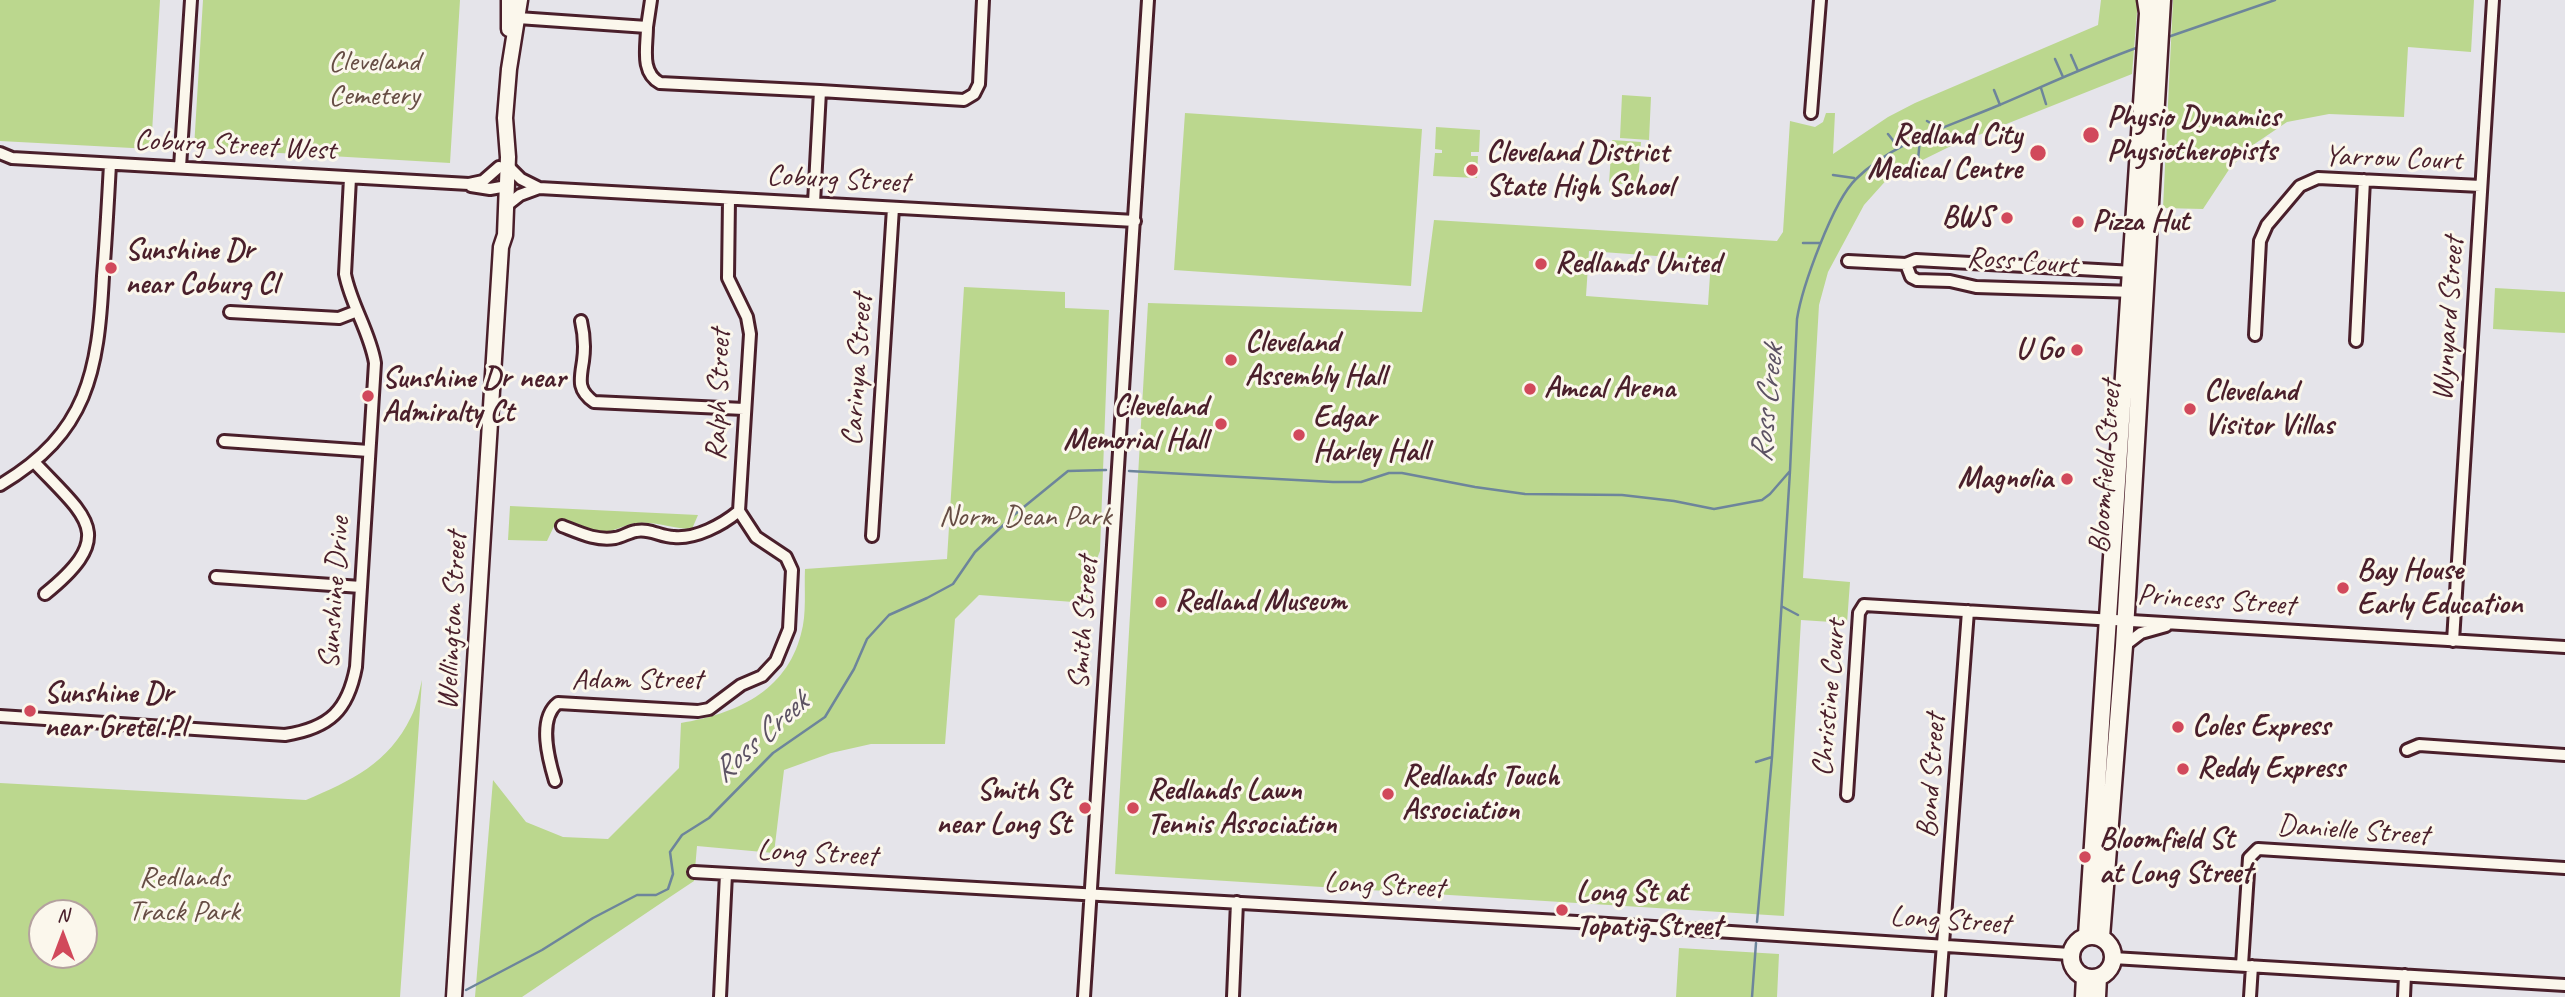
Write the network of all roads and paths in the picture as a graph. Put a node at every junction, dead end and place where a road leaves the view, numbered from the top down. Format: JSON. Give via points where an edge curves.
{"nodes":[{"id":1,"x":191,"y":0,"type":"edge"},
{"id":2,"x":509,"y":0,"type":"edge"},
{"id":3,"x":520,"y":0,"type":"edge"},
{"id":4,"x":651,"y":0,"type":"edge"},
{"id":5,"x":983,"y":0,"type":"edge"},
{"id":6,"x":1148,"y":0,"type":"edge"},
{"id":7,"x":2146,"y":0,"type":"edge"},
{"id":8,"x":2162,"y":0,"type":"edge"},
{"id":9,"x":2493,"y":0,"type":"edge"},
{"id":10,"x":1819,"y":3,"type":"edge"},
{"id":11,"x":518,"y":18,"type":"junction"},
{"id":12,"x":647,"y":27,"type":"junction"},
{"id":13,"x":2153,"y":28,"type":"junction"},
{"id":14,"x":509,"y":69,"type":"junction"},
{"id":15,"x":820,"y":91,"type":"junction"},
{"id":16,"x":1811,"y":113,"type":"dead end"},
{"id":17,"x":0,"y":153,"type":"edge"},
{"id":18,"x":110,"y":164,"type":"junction"},
{"id":19,"x":180,"y":167,"type":"junction"},
{"id":20,"x":503,"y":167,"type":"junction"},
{"id":21,"x":350,"y":178,"type":"junction"},
{"id":22,"x":2364,"y":180,"type":"junction"},
{"id":23,"x":469,"y":184,"type":"junction"},
{"id":24,"x":503,"y":187,"type":"junction"},
{"id":25,"x":2481,"y":187,"type":"junction"},
{"id":26,"x":539,"y":188,"type":"junction"},
{"id":27,"x":729,"y":200,"type":"junction"},
{"id":28,"x":814,"y":203,"type":"junction"},
{"id":29,"x":506,"y":206,"type":"junction"},
{"id":30,"x":893,"y":208,"type":"junction"},
{"id":31,"x":1135,"y":221,"type":"junction"},
{"id":32,"x":501,"y":247,"type":"junction"},
{"id":33,"x":1848,"y":261,"type":"dead end"},
{"id":34,"x":1906,"y":264,"type":"junction"},
{"id":35,"x":1977,"y":264,"type":"junction"},
{"id":36,"x":2138,"y":273,"type":"junction"},
{"id":37,"x":1976,"y":287,"type":"junction"},
{"id":38,"x":2137,"y":292,"type":"junction"},
{"id":39,"x":357,"y":311,"type":"junction"},
{"id":40,"x":230,"y":312,"type":"dead end"},
{"id":41,"x":581,"y":321,"type":"dead end"},
{"id":42,"x":2255,"y":335,"type":"dead end"},
{"id":43,"x":2356,"y":341,"type":"dead end"},
{"id":44,"x":744,"y":409,"type":"junction"},
{"id":45,"x":224,"y":441,"type":"dead end"},
{"id":46,"x":369,"y":451,"type":"junction"},
{"id":47,"x":34,"y":463,"type":"junction"},
{"id":48,"x":0,"y":485,"type":"edge"},
{"id":49,"x":739,"y":511,"type":"junction"},
{"id":50,"x":562,"y":526,"type":"dead end"},
{"id":51,"x":872,"y":536,"type":"dead end"},
{"id":52,"x":216,"y":577,"type":"dead end"},
{"id":53,"x":361,"y":587,"type":"junction"},
{"id":54,"x":45,"y":594,"type":"dead end"},
{"id":55,"x":1864,"y":605,"type":"joint"},
{"id":56,"x":1968,"y":611,"type":"junction"},
{"id":57,"x":2107,"y":619,"type":"junction"},
{"id":58,"x":2124,"y":620,"type":"junction"},
{"id":59,"x":2176,"y":624,"type":"junction"},
{"id":60,"x":2453,"y":641,"type":"junction"},
{"id":61,"x":2123,"y":646,"type":"junction"},
{"id":62,"x":2565,"y":647,"type":"edge"},
{"id":63,"x":0,"y":716,"type":"edge"},
{"id":64,"x":2407,"y":750,"type":"dead end"},
{"id":65,"x":2565,"y":755,"type":"edge"},
{"id":66,"x":555,"y":781,"type":"dead end"},
{"id":67,"x":1847,"y":795,"type":"dead end"},
{"id":68,"x":2565,"y":868,"type":"edge"},
{"id":69,"x":694,"y":872,"type":"dead end"},
{"id":70,"x":726,"y":874,"type":"junction"},
{"id":71,"x":1090,"y":894,"type":"junction"},
{"id":72,"x":1237,"y":902,"type":"junction"},
{"id":73,"x":2094,"y":936,"type":"junction"},
{"id":74,"x":1944,"y":945,"type":"junction"},
{"id":75,"x":2070,"y":954,"type":"junction"},
{"id":76,"x":2113,"y":958,"type":"junction"},
{"id":77,"x":2247,"y":966,"type":"junction"},
{"id":78,"x":2405,"y":975,"type":"junction"},
{"id":79,"x":2091,"y":977,"type":"junction"},
{"id":80,"x":2565,"y":985,"type":"edge"},
{"id":81,"x":454,"y":997,"type":"edge"},
{"id":82,"x":719,"y":997,"type":"edge"},
{"id":83,"x":1084,"y":997,"type":"edge"},
{"id":84,"x":1233,"y":997,"type":"edge"},
{"id":85,"x":1939,"y":997,"type":"edge"},
{"id":86,"x":2084,"y":997,"type":"edge"},
{"id":87,"x":2097,"y":997,"type":"edge"},
{"id":88,"x":2250,"y":997,"type":"edge"},
{"id":89,"x":2404,"y":997,"type":"edge"}],
"edges":[{"from":1,"to":19,"type":"street"},
{"from":2,"to":14,"type":"main road","name":"Wellington Street"},
{"from":3,"to":11,"type":"main road","name":"Wellington Street"},
{"from":4,"to":12,"type":"street"},
{"from":5,"to":15,"type":"street","via":[[979,84],[964,100]]},
{"from":6,"to":31,"type":"street","name":"Smith Street"},
{"from":7,"to":13,"type":"highway","name":"Bloomfield Street"},
{"from":8,"to":13,"type":"highway","name":"Bloomfield Street"},
{"from":9,"to":25,"type":"street","name":"Wynyard Street"},
{"from":10,"to":16,"type":"street"},
{"from":11,"to":12,"type":"street"},
{"from":11,"to":14,"type":"main road","name":"Wellington Street"},
{"from":12,"to":15,"type":"street","via":[[646,69],[660,83]]},
{"from":13,"to":36,"type":"highway","name":"Bloomfield Street"},
{"from":14,"to":20,"type":"main road","name":"Wellington Street"},
{"from":15,"to":28,"type":"street"},
{"from":17,"to":18,"type":"street","name":"Coburg Street West","via":[[12,158]]},
{"from":18,"to":19,"type":"street","name":"Coburg Street West"},
{"from":18,"to":47,"type":"street","via":[[100,336],[94,366],[78,410]]},
{"from":19,"to":21,"type":"street","name":"Coburg Street West"},
{"from":20,"to":23,"type":"street","via":[[484,181]]},
{"from":20,"to":24,"type":"main road","name":"Wellington Street"},
{"from":20,"to":26,"type":"street"},
{"from":21,"to":23,"type":"street","name":"Coburg Street West"},
{"from":21,"to":39,"type":"street","name":"Sunshine Drive","via":[[345,274]]},
{"from":22,"to":25,"type":"street","name":"Yarrow Court"},
{"from":22,"to":42,"type":"street","name":"Yarrow Court","via":[[2318,178],[2300,186],[2267,225],[2260,241]]},
{"from":22,"to":43,"type":"street"},
{"from":23,"to":24,"type":"street","name":"Coburg Street West"},
{"from":24,"to":29,"type":"main road","name":"Wellington Street"},
{"from":24,"to":32,"type":"main road","name":"Wellington Street","via":[[497,235]]},
{"from":25,"to":60,"type":"street","name":"Wynyard Street"},
{"from":26,"to":27,"type":"street","name":"Coburg Street"},
{"from":26,"to":29,"type":"street","via":[[520,194]]},
{"from":27,"to":28,"type":"street","name":"Coburg Street"},
{"from":27,"to":44,"type":"street","name":"Ralph Street","via":[[728,278],[750,334]]},
{"from":28,"to":30,"type":"street","name":"Coburg Street"},
{"from":29,"to":32,"type":"main road","name":"Wellington Street"},
{"from":30,"to":31,"type":"street","name":"Coburg Street"},
{"from":30,"to":51,"type":"street","name":"Carinya Street"},
{"from":31,"to":71,"type":"street","name":"Smith Street"},
{"from":32,"to":81,"type":"main road","name":"Wellington Street"},
{"from":33,"to":34,"type":"street","name":"Ross Court"},
{"from":34,"to":35,"type":"street","name":"Ross Court","via":[[1916,260]]},
{"from":34,"to":37,"type":"street","name":"Ross Court","via":[[1917,280]]},
{"from":35,"to":36,"type":"street","name":"Ross Court"},
{"from":35,"to":37,"type":"street"},
{"from":36,"to":38,"type":"highway","name":"Bloomfield Street"},
{"from":37,"to":38,"type":"street","name":"Ross Court"},
{"from":38,"to":57,"type":"highway","name":"Bloomfield Street"},
{"from":38,"to":58,"type":"highway","name":"Bloomfield Street"},
{"from":39,"to":40,"type":"street","via":[[339,318]]},
{"from":39,"to":46,"type":"street","name":"Sunshine Drive","via":[[375,363]]},
{"from":41,"to":44,"type":"street","via":[[580,387],[594,402]]},
{"from":44,"to":49,"type":"street","name":"Ralph Street"},
{"from":45,"to":46,"type":"street"},
{"from":46,"to":53,"type":"street","name":"Sunshine Drive"},
{"from":47,"to":48,"type":"street"},
{"from":47,"to":54,"type":"street","via":[[81,511],[88,531],[86,550],[78,564]]},
{"from":49,"to":50,"type":"street","via":[[694,535],[672,537],[636,531],[616,538],[592,538]]},
{"from":49,"to":66,"type":"street","name":"Adam Street","via":[[756,537],[786,557],[792,570],[789,629],[776,661],[762,677],[741,685],[709,709],[558,704],[549,715],[546,751]]},
{"from":52,"to":53,"type":"street"},
{"from":53,"to":63,"type":"street","name":"Sunshine Drive","via":[[351,691],[332,717],[304,732],[285,735]]},
{"from":55,"to":56,"type":"street","name":"Princess Street"},
{"from":55,"to":67,"type":"street","name":"Christine Court","via":[[1859,613]]},
{"from":56,"to":57,"type":"street","name":"Princess Street"},
{"from":56,"to":74,"type":"street","name":"Bond Street"},
{"from":57,"to":58,"type":"street","name":"Princess Street"},
{"from":57,"to":73,"type":"highway","name":"Bloomfield Street"},
{"from":58,"to":59,"type":"street","name":"Princess Street"},
{"from":58,"to":61,"type":"highway","name":"Bloomfield Street"},
{"from":59,"to":60,"type":"street","name":"Princess Street"},
{"from":59,"to":61,"type":"street","via":[[2141,633]]},
{"from":60,"to":62,"type":"street","name":"Princess Street"},
{"from":61,"to":73,"type":"highway","name":"Bloomfield Street"},
{"from":64,"to":65,"type":"street","via":[[2419,746]]},
{"from":68,"to":77,"type":"street","name":"Danielle Street","via":[[2258,849],[2249,858]]},
{"from":69,"to":70,"type":"street","name":"Long Street"},
{"from":70,"to":71,"type":"street","name":"Long Street"},
{"from":70,"to":82,"type":"street"},
{"from":71,"to":72,"type":"street","name":"Long Street"},
{"from":71,"to":83,"type":"street","name":"Smith Street"},
{"from":72,"to":74,"type":"street","name":"Long Street"},
{"from":72,"to":84,"type":"street"},
{"from":73,"to":75,"type":"highway","via":[[2076,942]]},
{"from":73,"to":76,"type":"highway","via":[[2110,945]]},
{"from":74,"to":75,"type":"street","name":"Long Street"},
{"from":74,"to":85,"type":"street","name":"Bond Street"},
{"from":75,"to":79,"type":"highway","via":[[2074,968]]},
{"from":76,"to":77,"type":"street"},
{"from":76,"to":79,"type":"highway","via":[[2109,970]]},
{"from":77,"to":78,"type":"street"},
{"from":77,"to":88,"type":"street","name":"Danielle Street"},
{"from":78,"to":80,"type":"street"},
{"from":78,"to":89,"type":"street"},
{"from":79,"to":86,"type":"highway"},
{"from":79,"to":87,"type":"highway"}]}
